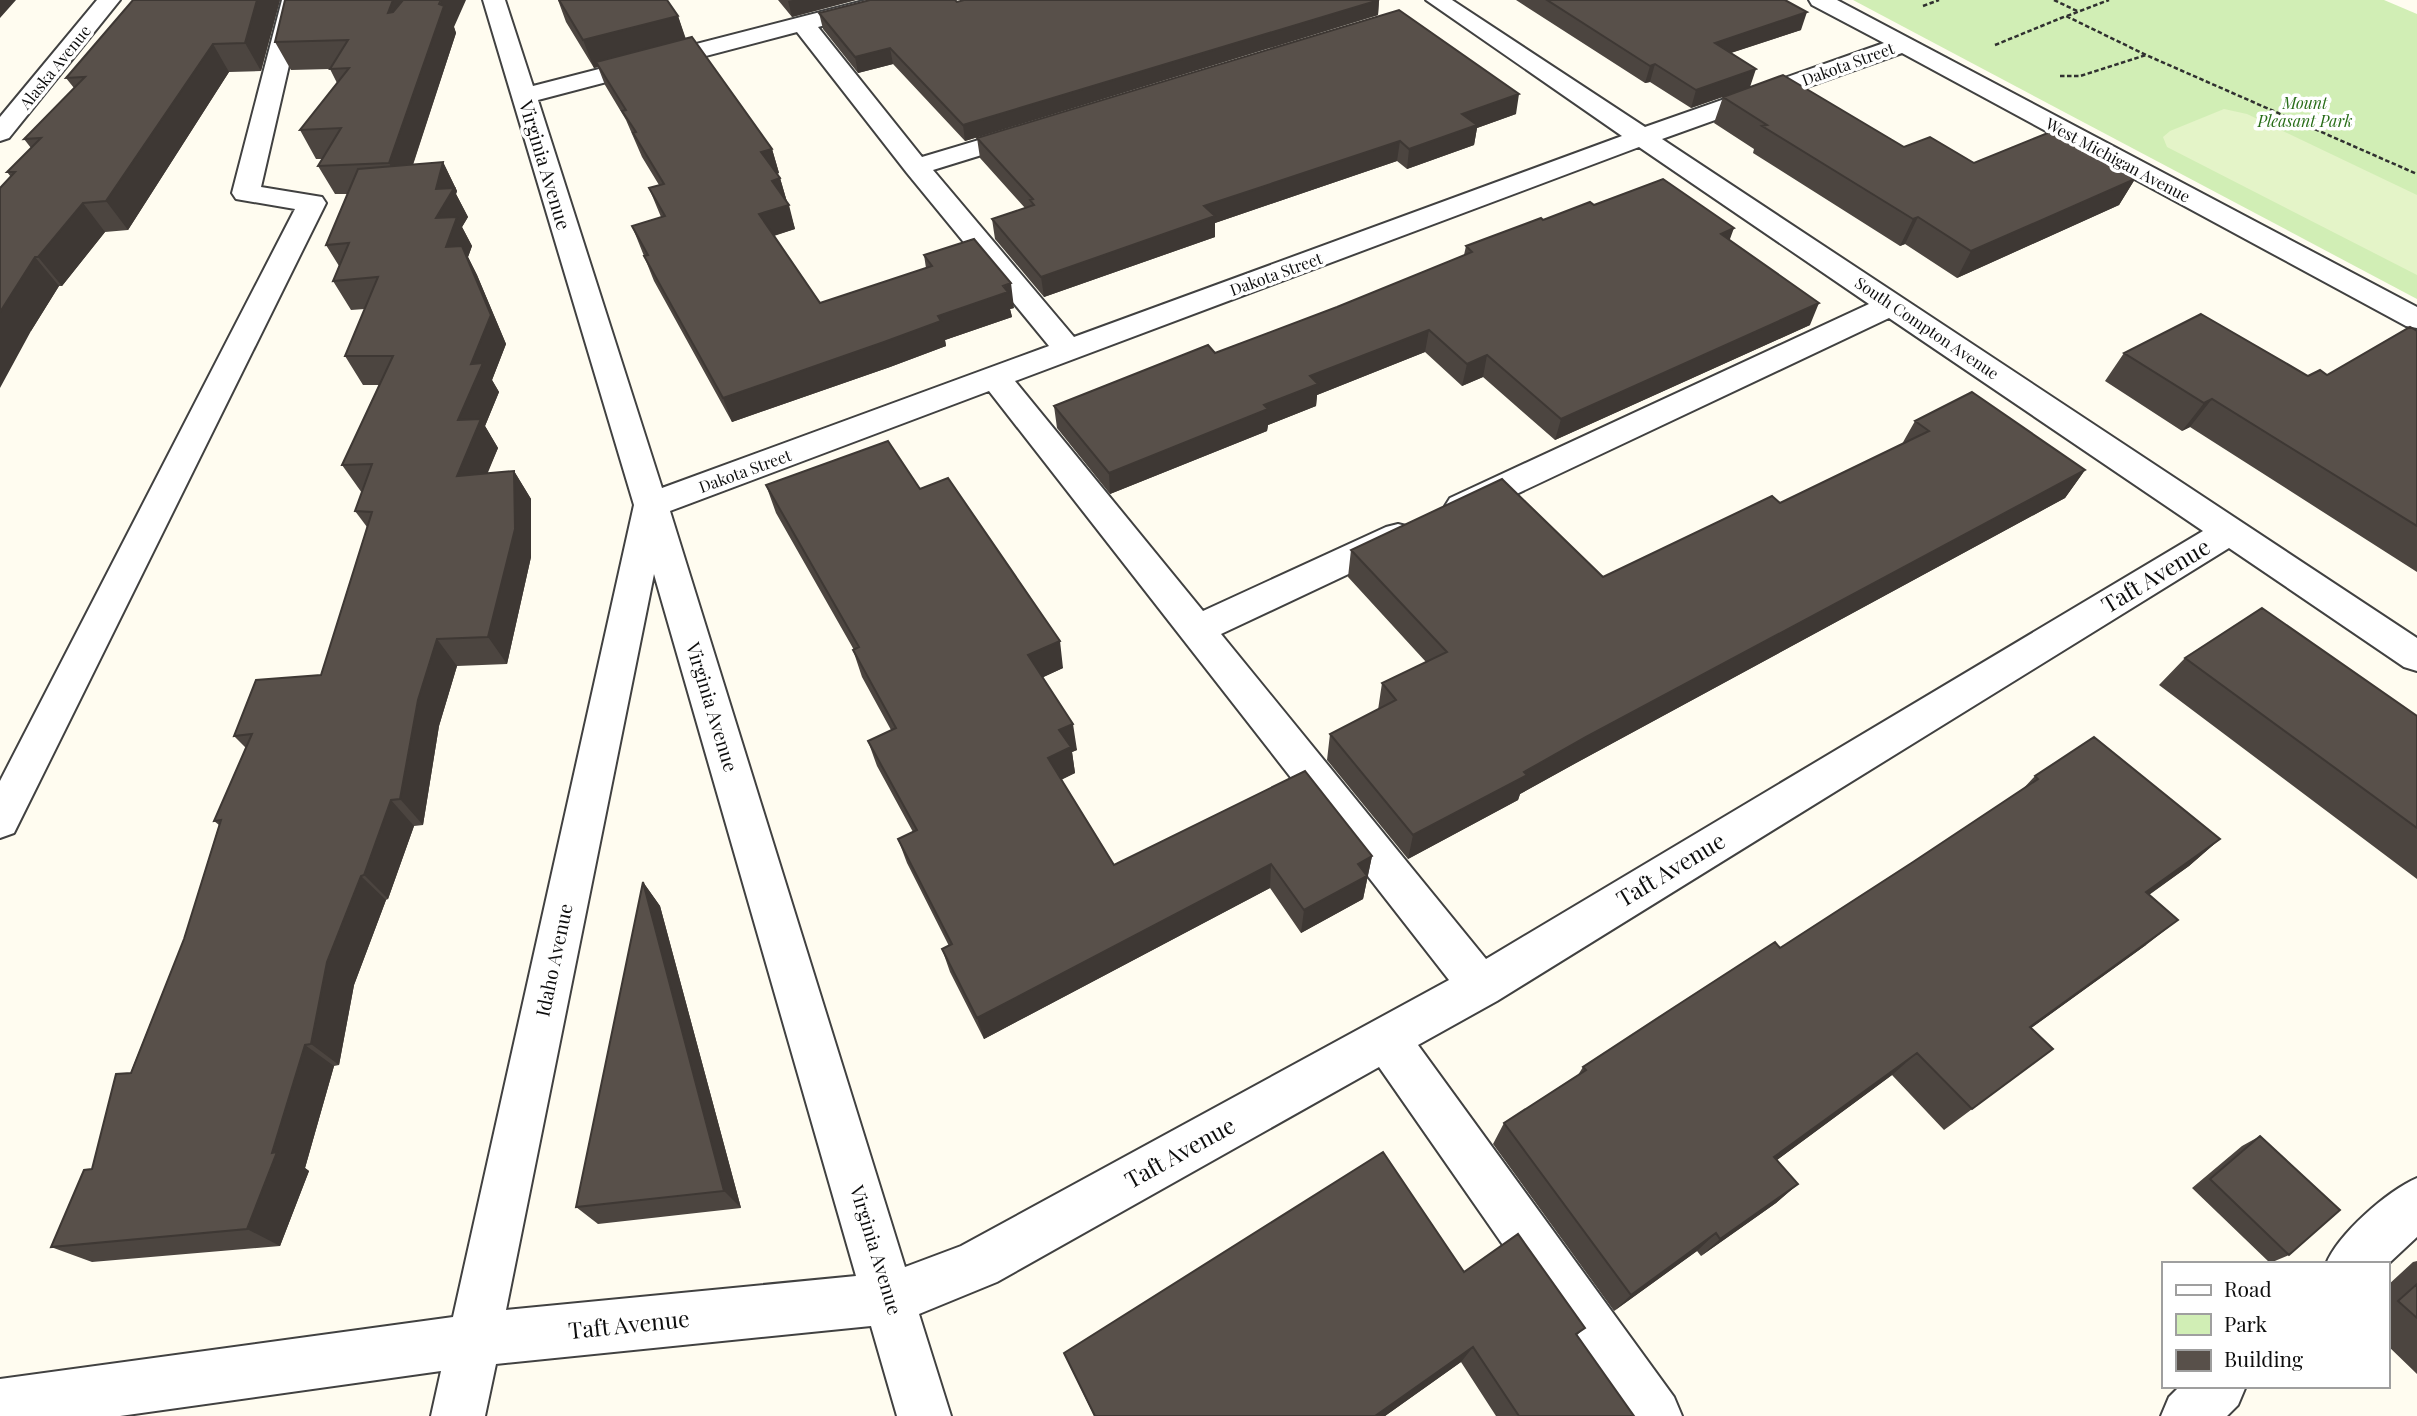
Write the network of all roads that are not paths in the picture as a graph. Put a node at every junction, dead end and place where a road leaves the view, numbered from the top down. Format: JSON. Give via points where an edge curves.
{"nodes":[{"id":1,"x":293,"y":0,"type":"edge"},
{"id":2,"x":494,"y":0,"type":"edge"},
{"id":3,"x":894,"y":0,"type":"edge"},
{"id":4,"x":1820,"y":0,"type":"edge"},
{"id":5,"x":116,"y":3,"type":"edge"},
{"id":6,"x":1433,"y":6,"type":"edge"},
{"id":7,"x":803,"y":24,"type":"junction"},
{"id":8,"x":1902,"y":45,"type":"junction"},
{"id":9,"x":523,"y":96,"type":"junction"},
{"id":10,"x":1048,"y":127,"type":"edge"},
{"id":11,"x":0,"y":133,"type":"edge"},
{"id":12,"x":1640,"y":138,"type":"junction"},
{"id":13,"x":916,"y":167,"type":"junction"},
{"id":14,"x":1892,"y":305,"type":"junction"},
{"id":15,"x":2417,"y":319,"type":"edge"},
{"id":16,"x":1070,"y":351,"type":"junction"},
{"id":17,"x":996,"y":379,"type":"junction"},
{"id":18,"x":651,"y":505,"type":"junction"},
{"id":19,"x":2231,"y":530,"type":"junction"},
{"id":20,"x":1196,"y":630,"type":"junction"},
{"id":21,"x":2417,"y":657,"type":"edge"},
{"id":22,"x":0,"y":821,"type":"edge"},
{"id":23,"x":1481,"y":986,"type":"junction"},
{"id":24,"x":1386,"y":1038,"type":"junction"},
{"id":25,"x":2417,"y":1203,"type":"edge"},
{"id":26,"x":2353,"y":1262,"type":"edge"},
{"id":27,"x":890,"y":1298,"type":"junction"},
{"id":28,"x":473,"y":1340,"type":"junction"},
{"id":29,"x":2218,"y":1388,"type":"edge"},
{"id":30,"x":0,"y":1406,"type":"edge"},
{"id":31,"x":458,"y":1416,"type":"edge"},
{"id":32,"x":924,"y":1416,"type":"edge"},
{"id":33,"x":1655,"y":1416,"type":"edge"},
{"id":34,"x":2188,"y":1416,"type":"edge"}],
"edges":[{"from":1,"to":22,"type":"street","via":[[246,193],[312,204]]},
{"from":2,"to":9,"type":"street","name":"Virginia Avenue"},
{"from":3,"to":7,"type":"street"},
{"from":4,"to":8,"type":"street","name":"West Michigan Avenue"},
{"from":5,"to":11,"type":"street","name":"Alaska Avenue"},
{"from":6,"to":12,"type":"street","name":"South Compton Avenue"},
{"from":7,"to":9,"type":"street"},
{"from":7,"to":13,"type":"street"},
{"from":8,"to":12,"type":"street","name":"Dakota Street"},
{"from":8,"to":15,"type":"street","name":"West Michigan Avenue"},
{"from":9,"to":18,"type":"street","name":"Virginia Avenue"},
{"from":10,"to":13,"type":"street"},
{"from":12,"to":14,"type":"street","name":"South Compton Avenue"},
{"from":12,"to":16,"type":"street","name":"Dakota Street"},
{"from":13,"to":16,"type":"street"},
{"from":14,"to":19,"type":"street","name":"South Compton Avenue"},
{"from":14,"to":20,"type":"street"},
{"from":16,"to":17,"type":"street","name":"Dakota Street"},
{"from":17,"to":18,"type":"street","name":"Dakota Street"},
{"from":17,"to":20,"type":"street"},
{"from":18,"to":27,"type":"street","name":"Virginia Avenue"},
{"from":18,"to":28,"type":"street","name":"Idaho Avenue"},
{"from":19,"to":21,"type":"street","name":"South Compton Avenue"},
{"from":19,"to":23,"type":"street","name":"Taft Avenue"},
{"from":20,"to":23,"type":"street"},
{"from":23,"to":24,"type":"street","name":"Taft Avenue"},
{"from":24,"to":27,"type":"street","name":"Taft Avenue","via":[[979,1265]]},
{"from":24,"to":33,"type":"street"},
{"from":25,"to":26,"type":"street"},
{"from":27,"to":28,"type":"street","name":"Taft Avenue"},
{"from":27,"to":32,"type":"street","name":"Virginia Avenue"},
{"from":28,"to":30,"type":"street","name":"Taft Avenue"},
{"from":28,"to":31,"type":"street","name":"Idaho Avenue"},
{"from":29,"to":34,"type":"street"}]}
